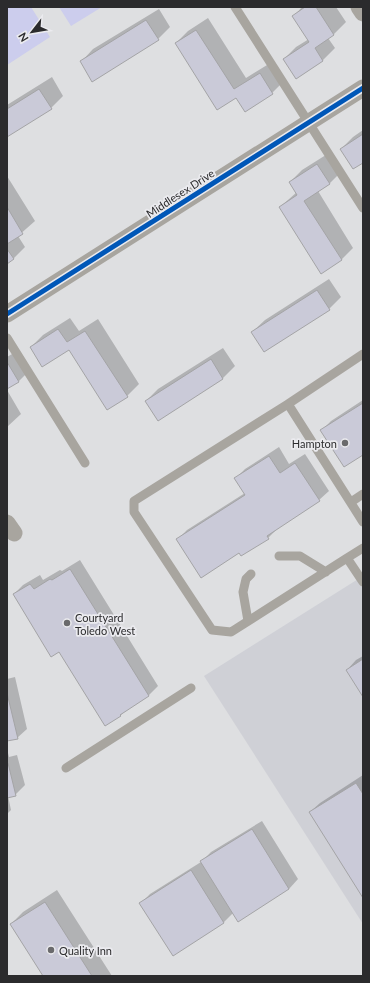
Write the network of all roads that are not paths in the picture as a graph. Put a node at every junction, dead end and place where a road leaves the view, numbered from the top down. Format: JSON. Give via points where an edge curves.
{"nodes":[{"id":1,"x":359,"y":7,"type":"edge"},
{"id":2,"x":238,"y":8,"type":"edge"},
{"id":3,"x":363,"y":13,"type":"edge"},
{"id":4,"x":363,"y":88,"type":"edge"},
{"id":5,"x":308,"y":123,"type":"junction"},
{"id":6,"x":363,"y":208,"type":"edge"},
{"id":7,"x":7,"y":314,"type":"edge"},
{"id":8,"x":7,"y":338,"type":"edge"},
{"id":9,"x":363,"y":354,"type":"edge"},
{"id":10,"x":288,"y":404,"type":"junction"},
{"id":11,"x":86,"y":463,"type":"dead end"},
{"id":12,"x":363,"y":494,"type":"edge"},
{"id":13,"x":351,"y":502,"type":"junction"},
{"id":14,"x":363,"y":522,"type":"edge"},
{"id":15,"x":363,"y":548,"type":"edge"},
{"id":16,"x":278,"y":556,"type":"dead end"},
{"id":17,"x":348,"y":558,"type":"junction"},
{"id":18,"x":326,"y":572,"type":"junction"},
{"id":19,"x":251,"y":574,"type":"dead end"},
{"id":20,"x":363,"y":582,"type":"edge"},
{"id":21,"x":248,"y":621,"type":"junction"},
{"id":22,"x":191,"y":688,"type":"dead end"},
{"id":23,"x":66,"y":768,"type":"dead end"}],
"edges":[{"from":1,"to":3,"type":"street"},
{"from":2,"to":5,"type":"lane"},
{"from":4,"to":5,"type":"street","name":"Middlesex Drive"},
{"from":5,"to":6,"type":"lane"},
{"from":5,"to":7,"type":"street","name":"Middlesex Drive"},
{"from":8,"to":11,"type":"lane"},
{"from":9,"to":10,"type":"lane"},
{"from":10,"to":13,"type":"lane"},
{"from":10,"to":21,"type":"lane","via":[[134,501],[134,512],[212,630],[231,632]]},
{"from":12,"to":13,"type":"lane"},
{"from":13,"to":14,"type":"lane"},
{"from":15,"to":17,"type":"lane"},
{"from":16,"to":18,"type":"lane","via":[[300,556]]},
{"from":17,"to":18,"type":"lane"},
{"from":17,"to":20,"type":"lane"},
{"from":18,"to":21,"type":"lane"},
{"from":19,"to":21,"type":"lane","via":[[246,579],[243,592]]},
{"from":22,"to":23,"type":"lane"}]}
